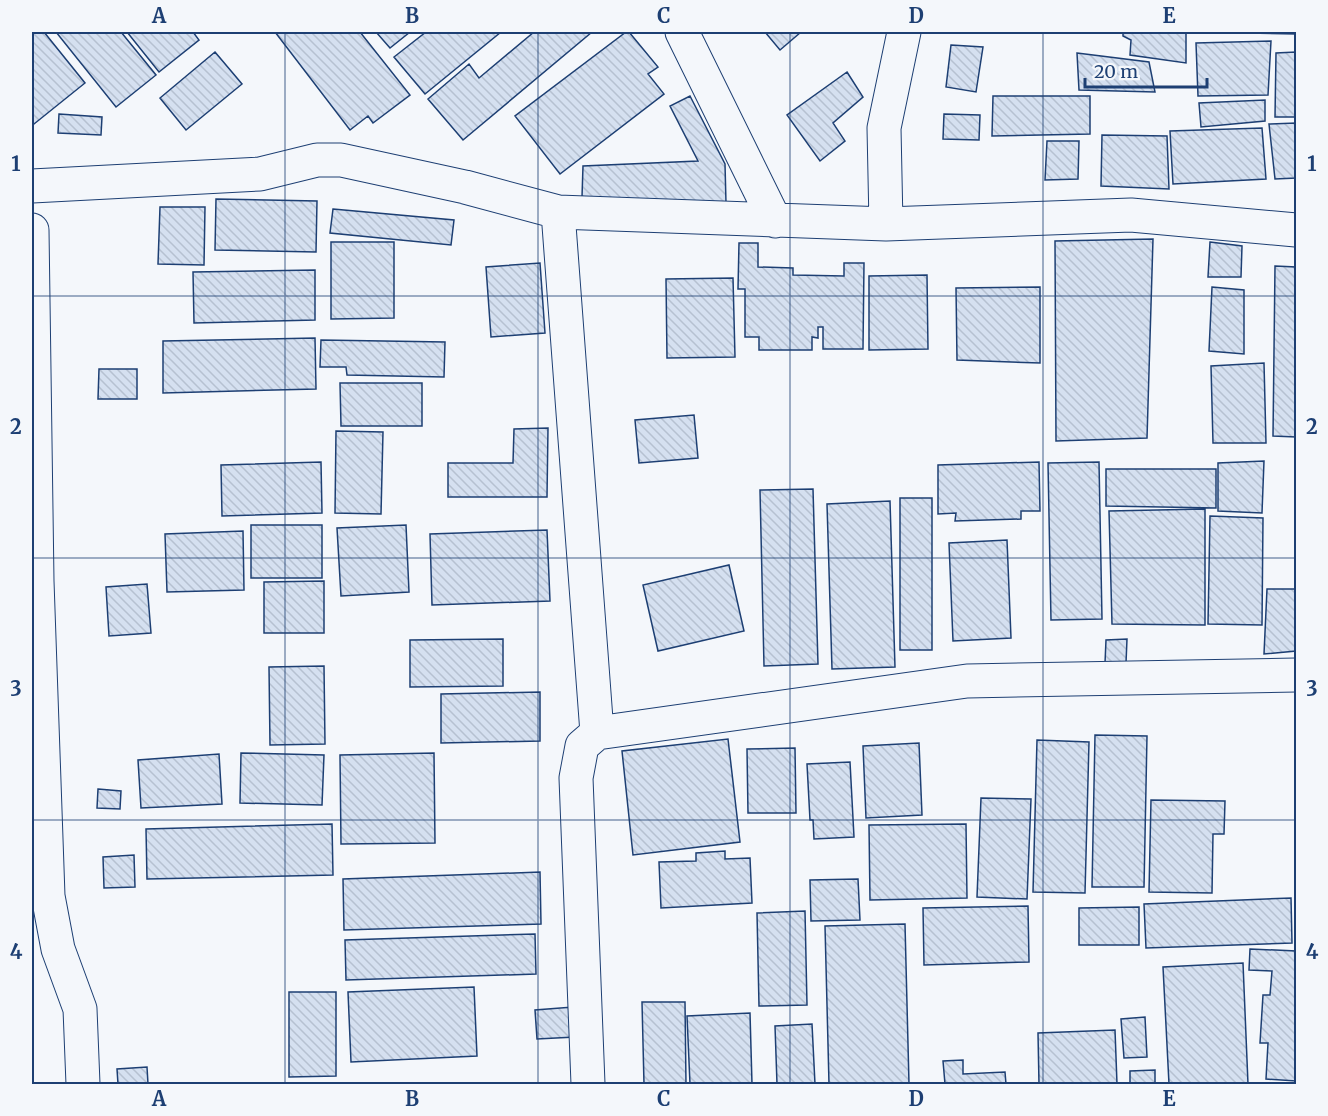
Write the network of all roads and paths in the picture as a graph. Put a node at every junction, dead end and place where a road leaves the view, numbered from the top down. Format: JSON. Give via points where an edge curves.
{"nodes":[{"id":1,"x":682,"y":32,"type":"edge"},
{"id":2,"x":904,"y":32,"type":"edge"},
{"id":3,"x":32,"y":186,"type":"edge"},
{"id":4,"x":558,"y":212,"type":"junction"},
{"id":5,"x":776,"y":221,"type":"junction"},
{"id":6,"x":886,"y":224,"type":"junction"},
{"id":7,"x":32,"y":230,"type":"edge"},
{"id":8,"x":1296,"y":230,"type":"edge"},
{"id":9,"x":1296,"y":675,"type":"edge"},
{"id":10,"x":597,"y":733,"type":"junction"},
{"id":11,"x":83,"y":1084,"type":"edge"},
{"id":12,"x":588,"y":1084,"type":"edge"}],
"edges":[{"from":1,"to":5,"type":"street"},
{"from":2,"to":6,"type":"street","via":[[884,128]]},
{"from":3,"to":4,"type":"street","via":[[260,174],[316,160],[341,160]]},
{"from":4,"to":5,"type":"street"},
{"from":4,"to":10,"type":"street"},
{"from":5,"to":6,"type":"street"},
{"from":6,"to":8,"type":"street","via":[[1131,215]]},
{"from":7,"to":11,"type":"street","via":[[48,896],[57,949],[80,1009]]},
{"from":9,"to":10,"type":"street","via":[[967,681]]},
{"from":10,"to":12,"type":"street","via":[[582,746],[576,778]]}]}
